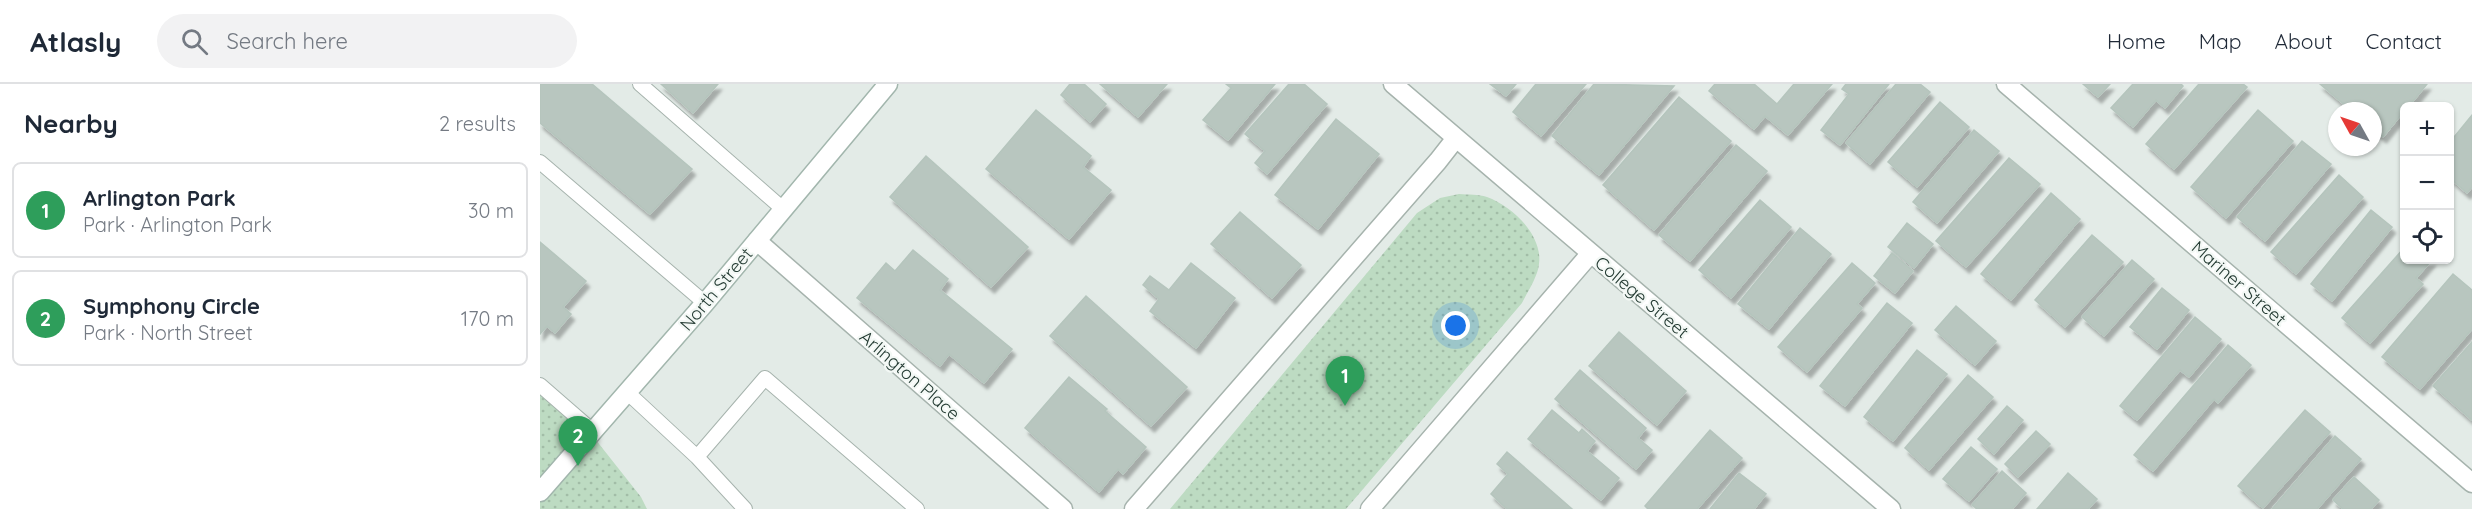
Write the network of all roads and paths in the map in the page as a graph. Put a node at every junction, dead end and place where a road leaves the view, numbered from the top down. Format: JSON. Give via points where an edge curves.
{"nodes":[{"id":1,"x":640,"y":84,"type":"edge"},
{"id":2,"x":888,"y":84,"type":"edge"},
{"id":3,"x":1393,"y":84,"type":"edge"},
{"id":4,"x":2006,"y":84,"type":"edge"},
{"id":5,"x":1456,"y":138,"type":"junction"},
{"id":6,"x":540,"y":162,"type":"edge"},
{"id":7,"x":783,"y":209,"type":"junction"},
{"id":8,"x":757,"y":242,"type":"junction"},
{"id":9,"x":1591,"y":253,"type":"junction"},
{"id":10,"x":705,"y":303,"type":"junction"},
{"id":11,"x":540,"y":385,"type":"edge"},
{"id":12,"x":628,"y":393,"type":"junction"},
{"id":13,"x":594,"y":432,"type":"junction"},
{"id":14,"x":697,"y":457,"type":"junction"},
{"id":15,"x":2472,"y":483,"type":"edge"},
{"id":16,"x":540,"y":492,"type":"edge"},
{"id":17,"x":746,"y":509,"type":"edge"},
{"id":18,"x":917,"y":509,"type":"edge"},
{"id":19,"x":1063,"y":509,"type":"edge"},
{"id":20,"x":1134,"y":509,"type":"edge"},
{"id":21,"x":1370,"y":509,"type":"edge"},
{"id":22,"x":1891,"y":509,"type":"edge"}],
"edges":[{"from":1,"to":7,"type":"lane"},
{"from":2,"to":7,"type":"street","name":"North Street"},
{"from":3,"to":5,"type":"street","name":"College Street"},
{"from":4,"to":15,"type":"street","name":"Mariner Street"},
{"from":5,"to":9,"type":"street","name":"College Street"},
{"from":5,"to":20,"type":"street"},
{"from":6,"to":10,"type":"lane"},
{"from":7,"to":8,"type":"street","name":"North Street"},
{"from":8,"to":10,"type":"street","name":"North Street"},
{"from":8,"to":19,"type":"street","name":"Arlington Place"},
{"from":9,"to":21,"type":"street"},
{"from":9,"to":22,"type":"street","name":"College Street"},
{"from":10,"to":12,"type":"street","name":"North Street"},
{"from":11,"to":13,"type":"lane"},
{"from":12,"to":13,"type":"street","name":"North Street"},
{"from":12,"to":14,"type":"lane"},
{"from":13,"to":16,"type":"street","name":"North Street"},
{"from":14,"to":17,"type":"lane"},
{"from":14,"to":18,"type":"lane","via":[[765,378]]}]}
